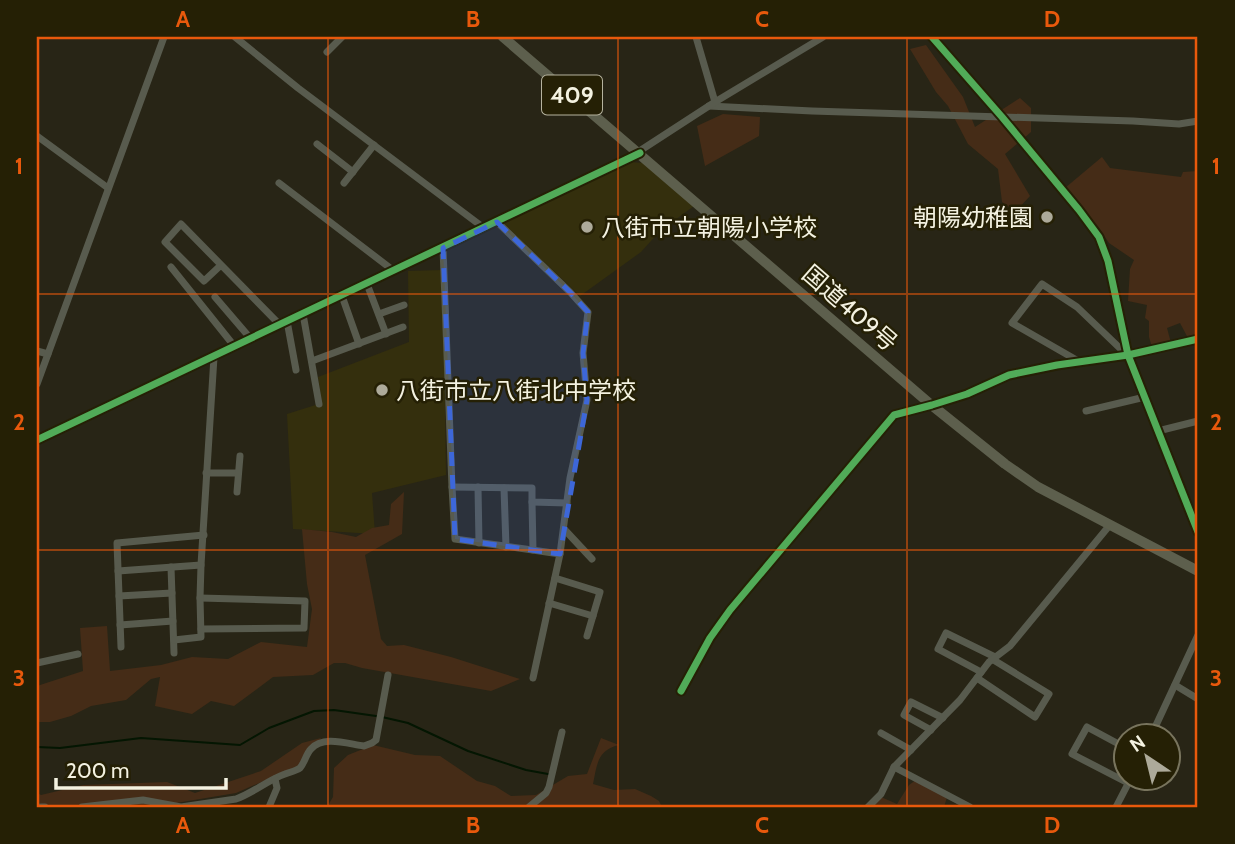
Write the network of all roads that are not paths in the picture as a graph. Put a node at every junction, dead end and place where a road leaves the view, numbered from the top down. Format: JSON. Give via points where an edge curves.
{"nodes":[{"id":1,"x":164,"y":37,"type":"edge"},
{"id":2,"x":235,"y":37,"type":"edge"},
{"id":3,"x":342,"y":37,"type":"edge"},
{"id":4,"x":503,"y":37,"type":"edge"},
{"id":5,"x":696,"y":37,"type":"edge"},
{"id":6,"x":823,"y":37,"type":"edge"},
{"id":7,"x":932,"y":37,"type":"edge"},
{"id":8,"x":327,"y":52,"type":"dead end"},
{"id":9,"x":712,"y":104,"type":"junction"},
{"id":10,"x":1002,"y":117,"type":"junction"},
{"id":11,"x":1198,"y":121,"type":"edge"},
{"id":12,"x":37,"y":136,"type":"edge"},
{"id":13,"x":317,"y":144,"type":"dead end"},
{"id":14,"x":374,"y":145,"type":"junction"},
{"id":15,"x":639,"y":153,"type":"junction"},
{"id":16,"x":353,"y":172,"type":"junction"},
{"id":17,"x":279,"y":183,"type":"dead end"},
{"id":18,"x":344,"y":183,"type":"dead end"},
{"id":19,"x":108,"y":188,"type":"junction"},
{"id":20,"x":497,"y":222,"type":"junction"},
{"id":21,"x":484,"y":228,"type":"junction"},
{"id":22,"x":443,"y":248,"type":"junction"},
{"id":23,"x":222,"y":265,"type":"junction"},
{"id":24,"x":171,"y":267,"type":"dead end"},
{"id":25,"x":394,"y":271,"type":"junction"},
{"id":26,"x":367,"y":284,"type":"junction"},
{"id":27,"x":342,"y":296,"type":"junction"},
{"id":28,"x":215,"y":297,"type":"dead end"},
{"id":29,"x":404,"y":305,"type":"dead end"},
{"id":30,"x":303,"y":314,"type":"junction"},
{"id":31,"x":379,"y":314,"type":"junction"},
{"id":32,"x":283,"y":323,"type":"junction"},
{"id":33,"x":403,"y":327,"type":"dead end"},
{"id":34,"x":386,"y":334,"type":"junction"},
{"id":35,"x":251,"y":339,"type":"junction"},
{"id":36,"x":1198,"y":339,"type":"edge"},
{"id":37,"x":359,"y":344,"type":"junction"},
{"id":38,"x":234,"y":347,"type":"junction"},
{"id":39,"x":37,"y":351,"type":"edge"},
{"id":40,"x":48,"y":354,"type":"junction"},
{"id":41,"x":1128,"y":355,"type":"junction"},
{"id":42,"x":214,"y":357,"type":"junction"},
{"id":43,"x":312,"y":361,"type":"junction"},
{"id":44,"x":1080,"y":362,"type":"junction"},
{"id":45,"x":296,"y":370,"type":"dead end"},
{"id":46,"x":37,"y":384,"type":"edge"},
{"id":47,"x":1144,"y":397,"type":"junction"},
{"id":48,"x":319,"y":404,"type":"dead end"},
{"id":49,"x":932,"y":405,"type":"junction"},
{"id":50,"x":1086,"y":411,"type":"dead end"},
{"id":51,"x":1198,"y":421,"type":"edge"},
{"id":52,"x":1158,"y":431,"type":"junction"},
{"id":53,"x":37,"y":440,"type":"edge"},
{"id":54,"x":240,"y":456,"type":"dead end"},
{"id":55,"x":206,"y":473,"type":"junction"},
{"id":56,"x":238,"y":473,"type":"junction"},
{"id":57,"x":452,"y":487,"type":"junction"},
{"id":58,"x":478,"y":487,"type":"junction"},
{"id":59,"x":504,"y":488,"type":"junction"},
{"id":60,"x":237,"y":492,"type":"dead end"},
{"id":61,"x":533,"y":502,"type":"junction"},
{"id":62,"x":567,"y":503,"type":"junction"},
{"id":63,"x":1110,"y":526,"type":"junction"},
{"id":64,"x":564,"y":529,"type":"junction"},
{"id":65,"x":1198,"y":532,"type":"edge"},
{"id":66,"x":204,"y":535,"type":"junction"},
{"id":67,"x":479,"y":543,"type":"junction"},
{"id":68,"x":506,"y":547,"type":"junction"},
{"id":69,"x":533,"y":550,"type":"junction"},
{"id":70,"x":560,"y":554,"type":"junction"},
{"id":71,"x":592,"y":559,"type":"dead end"},
{"id":72,"x":201,"y":565,"type":"junction"},
{"id":73,"x":172,"y":567,"type":"junction"},
{"id":74,"x":118,"y":571,"type":"junction"},
{"id":75,"x":1198,"y":571,"type":"edge"},
{"id":76,"x":555,"y":578,"type":"junction"},
{"id":77,"x":172,"y":593,"type":"junction"},
{"id":78,"x":119,"y":596,"type":"junction"},
{"id":79,"x":200,"y":598,"type":"junction"},
{"id":80,"x":549,"y":603,"type":"junction"},
{"id":81,"x":593,"y":616,"type":"junction"},
{"id":82,"x":173,"y":621,"type":"junction"},
{"id":83,"x":120,"y":625,"type":"junction"},
{"id":84,"x":201,"y":629,"type":"junction"},
{"id":85,"x":1198,"y":635,"type":"edge"},
{"id":86,"x":587,"y":636,"type":"dead end"},
{"id":87,"x":174,"y":640,"type":"junction"},
{"id":88,"x":121,"y":647,"type":"dead end"},
{"id":89,"x":174,"y":653,"type":"dead end"},
{"id":90,"x":78,"y":654,"type":"dead end"},
{"id":91,"x":994,"y":658,"type":"junction"},
{"id":92,"x":37,"y":663,"type":"edge"},
{"id":93,"x":388,"y":675,"type":"dead end"},
{"id":94,"x":979,"y":675,"type":"junction"},
{"id":95,"x":533,"y":678,"type":"dead end"},
{"id":96,"x":1175,"y":685,"type":"junction"},
{"id":97,"x":681,"y":691,"type":"dead end"},
{"id":98,"x":1198,"y":699,"type":"edge"},
{"id":99,"x":943,"y":718,"type":"junction"},
{"id":100,"x":1158,"y":722,"type":"edge"},
{"id":101,"x":931,"y":730,"type":"junction"},
{"id":102,"x":562,"y":732,"type":"dead end"},
{"id":103,"x":881,"y":733,"type":"dead end"},
{"id":104,"x":1112,"y":740,"type":"edge"},
{"id":105,"x":911,"y":750,"type":"junction"},
{"id":106,"x":894,"y":767,"type":"junction"},
{"id":107,"x":1112,"y":772,"type":"edge"},
{"id":108,"x":275,"y":779,"type":"junction"},
{"id":109,"x":960,"y":805,"type":"edge"},
{"id":110,"x":37,"y":807,"type":"edge"},
{"id":111,"x":45,"y":807,"type":"edge"},
{"id":112,"x":82,"y":807,"type":"edge"},
{"id":113,"x":269,"y":807,"type":"edge"},
{"id":114,"x":529,"y":807,"type":"edge"},
{"id":115,"x":868,"y":807,"type":"edge"},
{"id":116,"x":970,"y":807,"type":"edge"}],
"edges":[{"from":1,"to":19,"type":"street"},
{"from":2,"to":14,"type":"street"},
{"from":3,"to":8,"type":"street"},
{"from":4,"to":15,"type":"highway","name":"国道409号","number":"409"},
{"from":5,"to":9,"type":"street"},
{"from":6,"to":9,"type":"street"},
{"from":7,"to":10,"type":"street"},
{"from":9,"to":10,"type":"street"},
{"from":9,"to":15,"type":"street"},
{"from":10,"to":11,"type":"street"},
{"from":10,"to":41,"type":"street","via":[[1099,237]]},
{"from":12,"to":19,"type":"street"},
{"from":13,"to":16,"type":"street"},
{"from":14,"to":16,"type":"street"},
{"from":14,"to":21,"type":"street"},
{"from":15,"to":20,"type":"street"},
{"from":15,"to":49,"type":"highway","name":"国道409号","number":"409"},
{"from":16,"to":18,"type":"street"},
{"from":17,"to":25,"type":"street"},
{"from":19,"to":40,"type":"street"},
{"from":20,"to":21,"type":"street"},
{"from":20,"to":62,"type":"street","via":[[588,312],[583,353],[587,400]]},
{"from":21,"to":22,"type":"street"},
{"from":22,"to":25,"type":"street"},
{"from":22,"to":57,"type":"street"},
{"from":23,"to":23,"type":"street","via":[[204,281],[165,242],[181,224]]},
{"from":23,"to":32,"type":"street"},
{"from":24,"to":38,"type":"street"},
{"from":25,"to":26,"type":"street"},
{"from":26,"to":27,"type":"street"},
{"from":26,"to":31,"type":"street"},
{"from":27,"to":30,"type":"street"},
{"from":27,"to":37,"type":"street"},
{"from":28,"to":35,"type":"street"},
{"from":29,"to":31,"type":"street"},
{"from":30,"to":32,"type":"street"},
{"from":30,"to":43,"type":"street"},
{"from":31,"to":34,"type":"street"},
{"from":32,"to":35,"type":"street"},
{"from":32,"to":45,"type":"street"},
{"from":33,"to":34,"type":"street"},
{"from":34,"to":37,"type":"street"},
{"from":35,"to":38,"type":"street"},
{"from":36,"to":41,"type":"street"},
{"from":37,"to":43,"type":"street"},
{"from":38,"to":42,"type":"street"},
{"from":39,"to":40,"type":"street"},
{"from":40,"to":46,"type":"street"},
{"from":41,"to":44,"type":"street"},
{"from":41,"to":44,"type":"street","via":[[1077,307],[1042,284],[1012,323]]},
{"from":41,"to":47,"type":"street"},
{"from":42,"to":53,"type":"street"},
{"from":42,"to":55,"type":"street"},
{"from":43,"to":48,"type":"street"},
{"from":44,"to":49,"type":"street","via":[[1009,375]]},
{"from":47,"to":50,"type":"street"},
{"from":47,"to":52,"type":"street"},
{"from":49,"to":63,"type":"highway","name":"国道409号","number":"409","via":[[1029,482]]},
{"from":49,"to":97,"type":"street","via":[[894,415],[730,610]]},
{"from":51,"to":52,"type":"street"},
{"from":52,"to":65,"type":"street"},
{"from":54,"to":56,"type":"street"},
{"from":55,"to":56,"type":"street"},
{"from":55,"to":66,"type":"street"},
{"from":56,"to":60,"type":"street"},
{"from":57,"to":58,"type":"street"},
{"from":57,"to":67,"type":"street","via":[[455,539]]},
{"from":58,"to":59,"type":"street"},
{"from":58,"to":67,"type":"street"},
{"from":59,"to":61,"type":"street","via":[[532,488]]},
{"from":59,"to":68,"type":"street"},
{"from":61,"to":62,"type":"street"},
{"from":61,"to":69,"type":"street"},
{"from":62,"to":64,"type":"street"},
{"from":63,"to":75,"type":"highway","name":"国道409号","number":"409"},
{"from":63,"to":91,"type":"street","via":[[1010,646]]},
{"from":64,"to":70,"type":"street"},
{"from":64,"to":71,"type":"street"},
{"from":66,"to":72,"type":"street"},
{"from":66,"to":74,"type":"street","via":[[117,543]]},
{"from":67,"to":68,"type":"street"},
{"from":68,"to":69,"type":"street"},
{"from":69,"to":70,"type":"street"},
{"from":70,"to":76,"type":"street"},
{"from":72,"to":73,"type":"street"},
{"from":72,"to":79,"type":"street"},
{"from":73,"to":74,"type":"street"},
{"from":73,"to":77,"type":"street"},
{"from":74,"to":78,"type":"street"},
{"from":76,"to":80,"type":"street"},
{"from":76,"to":81,"type":"street","via":[[600,592]]},
{"from":77,"to":78,"type":"street"},
{"from":77,"to":82,"type":"street"},
{"from":78,"to":83,"type":"street"},
{"from":79,"to":84,"type":"street"},
{"from":79,"to":84,"type":"street","via":[[305,601],[304,628]]},
{"from":80,"to":81,"type":"street"},
{"from":80,"to":95,"type":"street"},
{"from":81,"to":86,"type":"street"},
{"from":82,"to":83,"type":"street"},
{"from":82,"to":87,"type":"street"},
{"from":83,"to":88,"type":"street"},
{"from":84,"to":87,"type":"street","via":[[201,636]]},
{"from":85,"to":96,"type":"street"},
{"from":87,"to":89,"type":"street"},
{"from":90,"to":92,"type":"street"},
{"from":91,"to":94,"type":"street"},
{"from":91,"to":94,"type":"street","via":[[946,633],[938,649]]},
{"from":91,"to":94,"type":"street","via":[[1049,694],[1035,717]]},
{"from":93,"to":108,"type":"street","via":[[373,743],[322,742],[310,749],[297,770]]},
{"from":94,"to":99,"type":"street"},
{"from":96,"to":98,"type":"street"},
{"from":96,"to":100,"type":"street"},
{"from":99,"to":101,"type":"street"},
{"from":99,"to":101,"type":"street","via":[[911,702],[904,715]]},
{"from":101,"to":105,"type":"street"},
{"from":102,"to":114,"type":"street","via":[[549,787]]},
{"from":103,"to":105,"type":"street"},
{"from":104,"to":107,"type":"street","via":[[1087,727],[1072,754]]},
{"from":105,"to":106,"type":"street"},
{"from":106,"to":109,"type":"street"},
{"from":106,"to":115,"type":"street","via":[[881,794]]},
{"from":108,"to":112,"type":"street","via":[[236,799],[194,806],[143,800]]},
{"from":108,"to":113,"type":"street","via":[[277,788]]},
{"from":109,"to":116,"type":"street"},
{"from":110,"to":111,"type":"street"}]}
